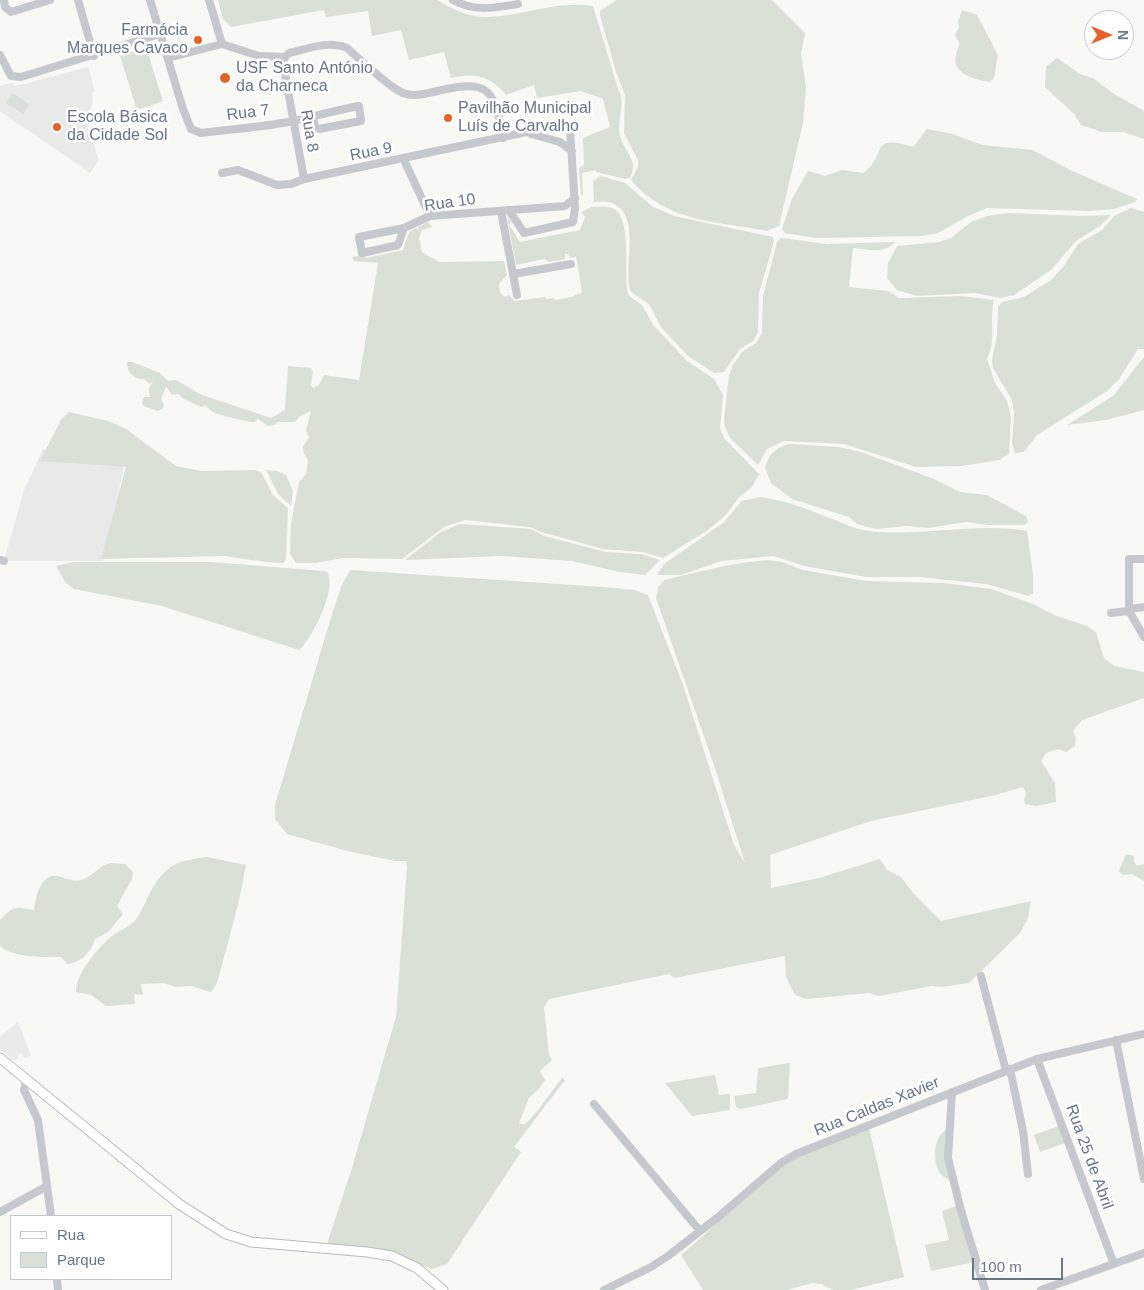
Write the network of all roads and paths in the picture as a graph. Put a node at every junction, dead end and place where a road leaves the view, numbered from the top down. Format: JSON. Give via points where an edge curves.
{"nodes":[{"id":1,"x":4,"y":0,"type":"edge"},
{"id":2,"x":50,"y":0,"type":"edge"},
{"id":3,"x":78,"y":0,"type":"edge"},
{"id":4,"x":150,"y":0,"type":"edge"},
{"id":5,"x":209,"y":0,"type":"edge"},
{"id":6,"x":453,"y":0,"type":"edge"},
{"id":7,"x":518,"y":4,"type":"dead end"},
{"id":8,"x":160,"y":34,"type":"junction"},
{"id":9,"x":222,"y":44,"type":"junction"},
{"id":10,"x":0,"y":55,"type":"edge"},
{"id":11,"x":94,"y":56,"type":"junction"},
{"id":12,"x":285,"y":57,"type":"junction"},
{"id":13,"x":168,"y":58,"type":"junction"},
{"id":14,"x":312,"y":115,"type":"junction"},
{"id":15,"x":294,"y":121,"type":"junction"},
{"id":16,"x":527,"y":133,"type":"junction"},
{"id":17,"x":503,"y":138,"type":"junction"},
{"id":18,"x":572,"y":151,"type":"junction"},
{"id":19,"x":404,"y":160,"type":"junction"},
{"id":20,"x":222,"y":173,"type":"dead end"},
{"id":21,"x":304,"y":179,"type":"junction"},
{"id":22,"x":575,"y":198,"type":"junction"},
{"id":23,"x":505,"y":211,"type":"junction"},
{"id":24,"x":430,"y":216,"type":"junction"},
{"id":25,"x":404,"y":228,"type":"junction"},
{"id":26,"x":571,"y":264,"type":"dead end"},
{"id":27,"x":513,"y":274,"type":"junction"},
{"id":28,"x":517,"y":295,"type":"dead end"},
{"id":29,"x":1144,"y":558,"type":"edge"},
{"id":30,"x":1144,"y":607,"type":"edge"},
{"id":31,"x":1130,"y":610,"type":"junction"},
{"id":32,"x":1111,"y":613,"type":"dead end"},
{"id":33,"x":1144,"y":637,"type":"edge"},
{"id":34,"x":981,"y":976,"type":"dead end"},
{"id":35,"x":1144,"y":1034,"type":"edge"},
{"id":36,"x":1116,"y":1040,"type":"junction"},
{"id":37,"x":0,"y":1058,"type":"edge"},
{"id":38,"x":1038,"y":1059,"type":"junction"},
{"id":39,"x":1008,"y":1070,"type":"junction"},
{"id":40,"x":26,"y":1080,"type":"junction"},
{"id":41,"x":952,"y":1092,"type":"junction"},
{"id":42,"x":594,"y":1104,"type":"dead end"},
{"id":43,"x":1028,"y":1174,"type":"dead end"},
{"id":44,"x":1144,"y":1179,"type":"edge"},
{"id":45,"x":47,"y":1186,"type":"junction"},
{"id":46,"x":0,"y":1212,"type":"edge"},
{"id":47,"x":51,"y":1215,"type":"edge"},
{"id":48,"x":700,"y":1231,"type":"junction"},
{"id":49,"x":1144,"y":1253,"type":"edge"},
{"id":50,"x":1114,"y":1264,"type":"junction"},
{"id":51,"x":443,"y":1290,"type":"edge"},
{"id":52,"x":604,"y":1290,"type":"edge"},
{"id":53,"x":985,"y":1290,"type":"edge"},
{"id":54,"x":1041,"y":1290,"type":"edge"}],
"edges":[{"from":1,"to":2,"type":"street","via":[[5,7],[11,12]]},
{"from":3,"to":11,"type":"street"},
{"from":4,"to":8,"type":"street"},
{"from":5,"to":9,"type":"street"},
{"from":6,"to":7,"type":"street","via":[[487,9]]},
{"from":8,"to":11,"type":"street"},
{"from":8,"to":13,"type":"street"},
{"from":9,"to":12,"type":"street","via":[[259,56]]},
{"from":9,"to":13,"type":"street"},
{"from":10,"to":11,"type":"street","via":[[15,77]]},
{"from":12,"to":15,"type":"street","name":"Rua 8","via":[[283,63]]},
{"from":12,"to":17,"type":"street","via":[[289,53],[339,45],[403,93],[419,95],[460,85],[475,85],[495,100]]},
{"from":13,"to":15,"type":"street","name":"Rua 7","via":[[188,126],[195,131],[201,133]]},
{"from":14,"to":14,"type":"street","name":"Rua 7","via":[[315,127],[319,129],[361,120],[359,106]]},
{"from":14,"to":15,"type":"street","name":"Rua 7"},
{"from":15,"to":21,"type":"street","name":"Rua 8"},
{"from":16,"to":17,"type":"street","name":"Rua 9"},
{"from":16,"to":18,"type":"street","name":"Rua 9","via":[[560,142]]},
{"from":16,"to":18,"type":"street","name":"Rua 9","via":[[564,124],[570,128]]},
{"from":17,"to":19,"type":"street","name":"Rua 9"},
{"from":18,"to":22,"type":"street"},
{"from":19,"to":21,"type":"street","name":"Rua 9"},
{"from":19,"to":24,"type":"street"},
{"from":20,"to":21,"type":"street","name":"Rua 9","via":[[238,170],[278,185]]},
{"from":22,"to":23,"type":"street","name":"Rua 10","via":[[565,206]]},
{"from":22,"to":23,"type":"street","via":[[573,222],[524,233]]},
{"from":23,"to":24,"type":"street","name":"Rua 10"},
{"from":23,"to":27,"type":"street","name":"Rua 10"},
{"from":24,"to":25,"type":"street","name":"Rua 10"},
{"from":25,"to":25,"type":"street","name":"Rua 10","via":[[398,245],[362,253],[359,237]]},
{"from":26,"to":27,"type":"street"},
{"from":27,"to":28,"type":"street","name":"Rua 10"},
{"from":29,"to":31,"type":"street","via":[[1129,559]]},
{"from":30,"to":31,"type":"street"},
{"from":31,"to":32,"type":"street"},
{"from":31,"to":33,"type":"street"},
{"from":34,"to":39,"type":"street"},
{"from":35,"to":36,"type":"street","name":"Rua Caldas Xavier"},
{"from":36,"to":38,"type":"street","name":"Rua Caldas Xavier"},
{"from":36,"to":44,"type":"street"},
{"from":37,"to":40,"type":"main road"},
{"from":38,"to":39,"type":"street","name":"Rua Caldas Xavier"},
{"from":38,"to":50,"type":"street","name":"Rua 25 de Abril"},
{"from":39,"to":41,"type":"street","name":"Rua Caldas Xavier"},
{"from":39,"to":43,"type":"street","via":[[1023,1131]]},
{"from":40,"to":45,"type":"street","via":[[24,1090],[38,1120]]},
{"from":40,"to":51,"type":"main road","via":[[179,1204],[226,1234],[251,1242],[392,1256],[417,1268]]},
{"from":41,"to":48,"type":"street","name":"Rua Caldas Xavier","via":[[796,1154]]},
{"from":41,"to":53,"type":"street","via":[[948,1158]]},
{"from":42,"to":48,"type":"street"},
{"from":45,"to":46,"type":"street"},
{"from":45,"to":47,"type":"street"},
{"from":48,"to":52,"type":"street","name":"Rua Caldas Xavier","via":[[651,1267]]},
{"from":49,"to":50,"type":"street"},
{"from":50,"to":54,"type":"street"}]}
